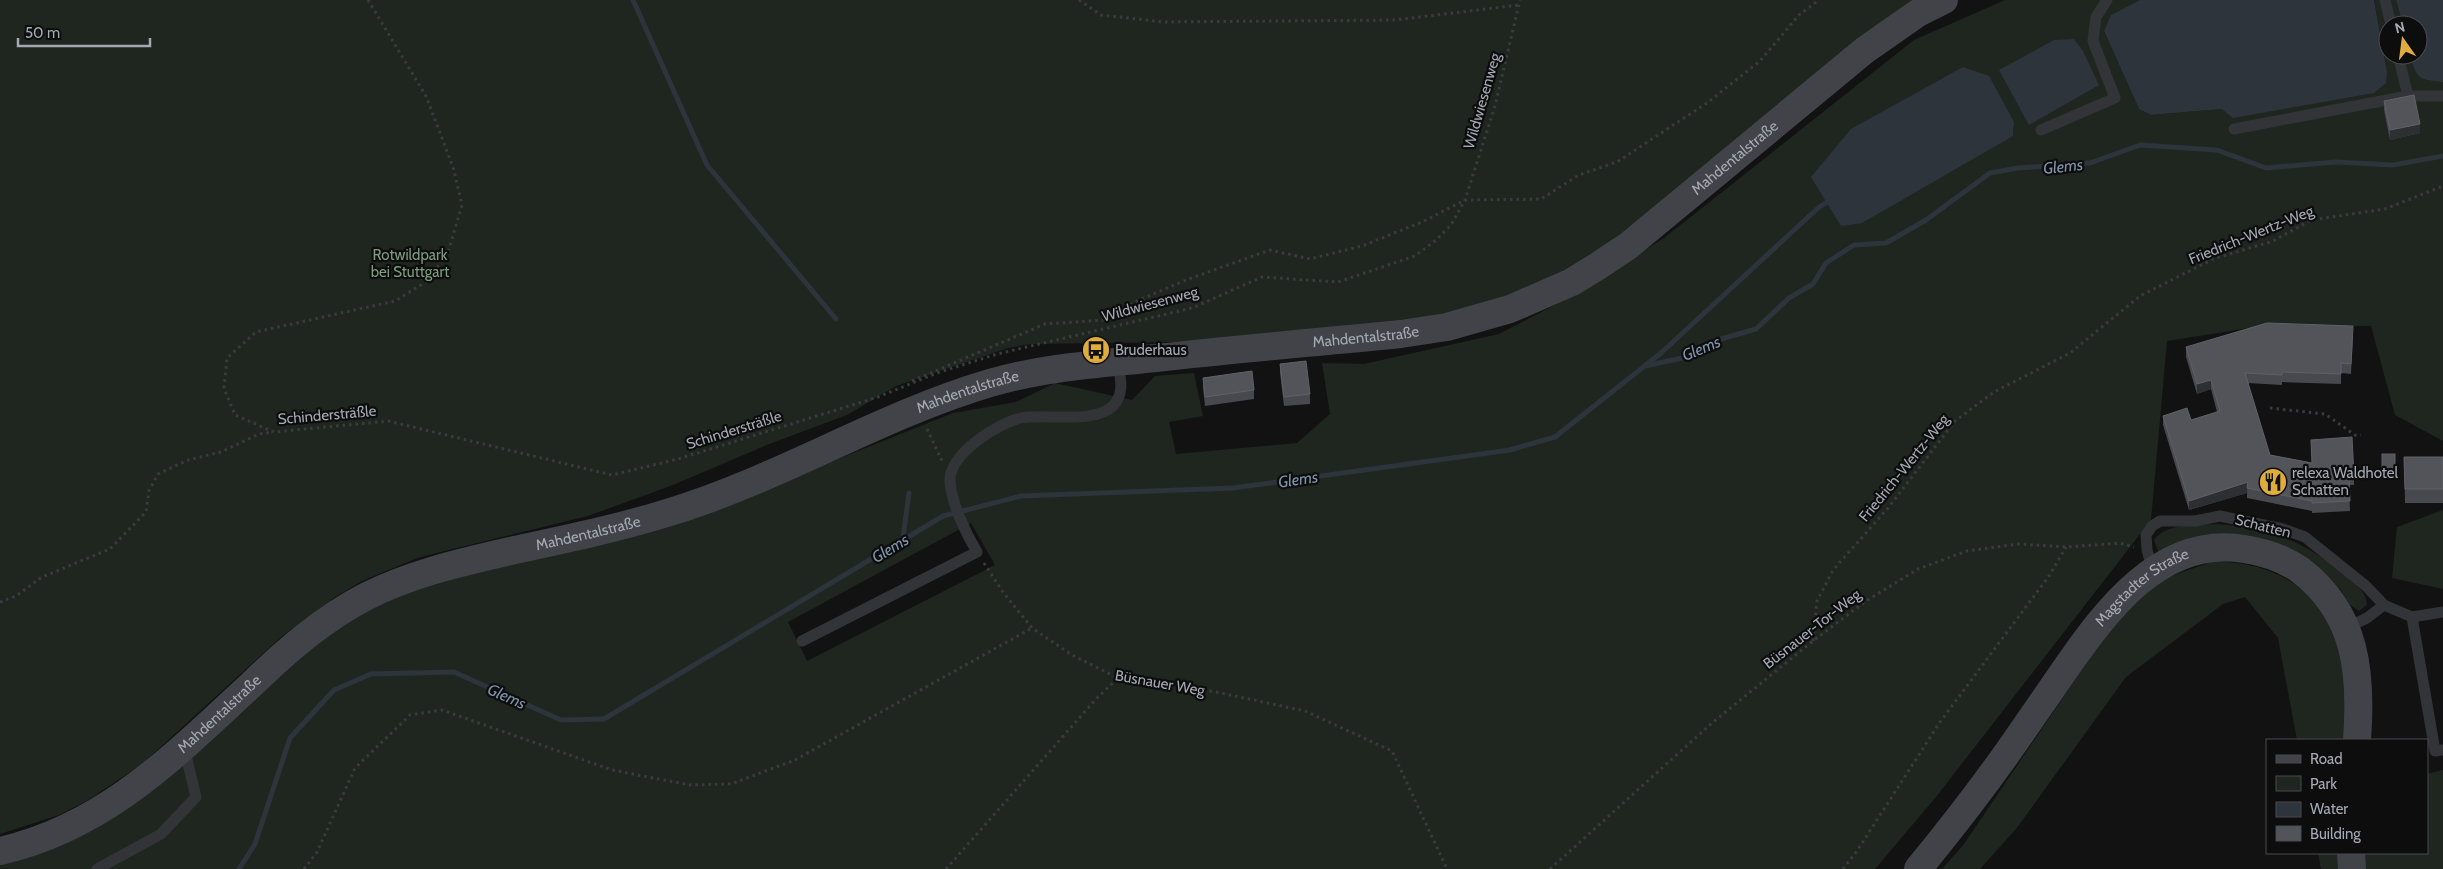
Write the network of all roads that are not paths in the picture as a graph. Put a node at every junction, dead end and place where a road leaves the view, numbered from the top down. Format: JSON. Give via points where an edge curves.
{"nodes":[{"id":1,"x":1944,"y":0,"type":"edge"},
{"id":2,"x":2107,"y":0,"type":"edge"},
{"id":3,"x":2385,"y":0,"type":"edge"},
{"id":4,"x":2389,"y":15,"type":"edge"},
{"id":5,"x":2400,"y":65,"type":"edge"},
{"id":6,"x":2408,"y":96,"type":"junction"},
{"id":7,"x":2443,"y":96,"type":"edge"},
{"id":8,"x":2234,"y":129,"type":"dead end"},
{"id":9,"x":2041,"y":130,"type":"dead end"},
{"id":10,"x":1118,"y":362,"type":"junction"},
{"id":11,"x":2150,"y":561,"type":"junction"},
{"id":12,"x":2384,"y":605,"type":"junction"},
{"id":13,"x":2443,"y":612,"type":"edge"},
{"id":14,"x":2412,"y":617,"type":"junction"},
{"id":15,"x":2346,"y":628,"type":"junction"},
{"id":16,"x":802,"y":641,"type":"dead end"},
{"id":17,"x":2357,"y":739,"type":"edge"},
{"id":18,"x":184,"y":747,"type":"junction"},
{"id":19,"x":2443,"y":750,"type":"edge"},
{"id":20,"x":0,"y":851,"type":"edge"},
{"id":21,"x":2350,"y":854,"type":"edge"},
{"id":22,"x":97,"y":869,"type":"edge"},
{"id":23,"x":1918,"y":869,"type":"edge"},
{"id":24,"x":2352,"y":869,"type":"edge"}],
"edges":[{"from":1,"to":10,"type":"main road","name":"Mahdentalstraße","via":[[1918,13],[1865,50],[1628,246],[1572,282],[1543,296],[1480,319],[1438,328]]},
{"from":2,"to":9,"type":"lane","via":[[2096,17],[2093,41],[2114,98]]},
{"from":3,"to":4,"type":"lane"},
{"from":5,"to":6,"type":"lane"},
{"from":6,"to":7,"type":"lane"},
{"from":6,"to":8,"type":"lane"},
{"from":10,"to":16,"type":"lane","via":[[1122,392],[1113,406],[1098,414],[1021,418],[990,430],[956,464],[950,480],[953,495],[967,536],[977,552]]},
{"from":10,"to":18,"type":"main road","name":"Mahdentalstraße","via":[[1043,371],[986,384],[954,394],[679,510],[616,528],[457,563],[394,584],[366,597],[310,632]]},
{"from":11,"to":12,"type":"lane","name":"Schatten","via":[[2146,535],[2152,526],[2160,521],[2196,521],[2220,516],[2305,537],[2366,586]]},
{"from":11,"to":15,"type":"main road","name":"Magstadter Straße","via":[[2178,558],[2210,549],[2238,548],[2272,556],[2297,569],[2317,585]]},
{"from":11,"to":23,"type":"main road","name":"Magstadter Straße","via":[[2135,583],[2094,628],[2007,753]]},
{"from":12,"to":14,"type":"lane"},
{"from":12,"to":15,"type":"lane"},
{"from":13,"to":14,"type":"lane"},
{"from":14,"to":19,"type":"lane","via":[[2435,751]]},
{"from":15,"to":17,"type":"main road","name":"Magstadter Straße","via":[[2357,668]]},
{"from":18,"to":20,"type":"main road","name":"Mahdentalstraße","via":[[145,781],[92,816],[63,830]]},
{"from":18,"to":22,"type":"lane","via":[[196,797],[161,834]]},
{"from":21,"to":24,"type":"main road"}]}
